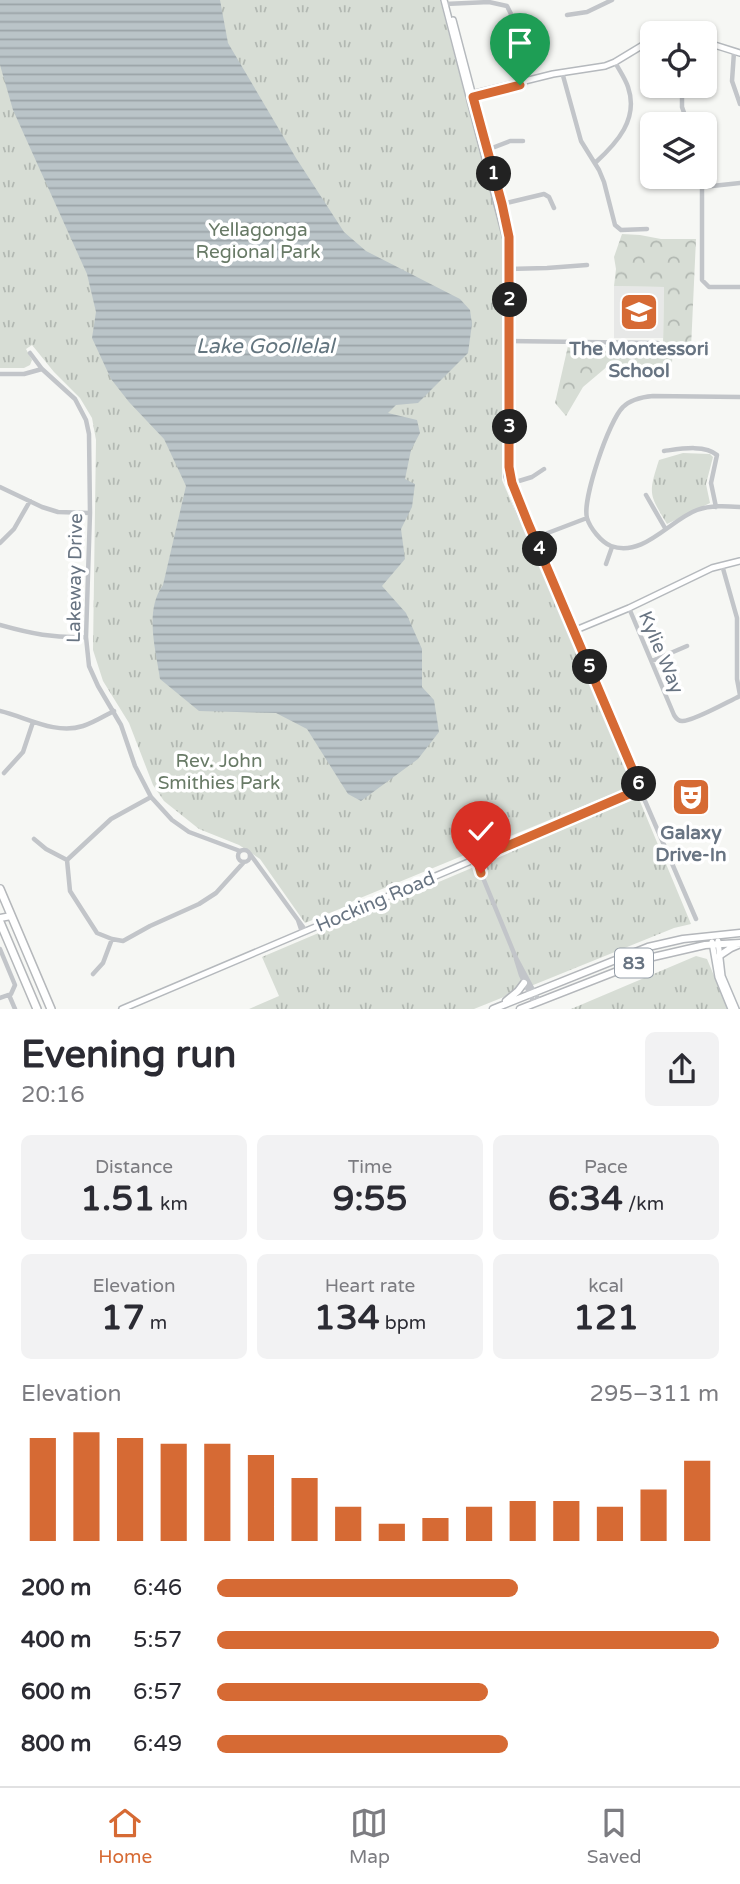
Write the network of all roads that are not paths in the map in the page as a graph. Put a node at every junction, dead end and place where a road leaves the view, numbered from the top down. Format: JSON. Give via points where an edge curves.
{"nodes":[{"id":1,"x":612,"y":0,"type":"edge"},
{"id":2,"x":446,"y":2,"type":"edge"},
{"id":3,"x":567,"y":15,"type":"dead end"},
{"id":4,"x":512,"y":28,"type":"dead end"},
{"id":5,"x":717,"y":47,"type":"edge"},
{"id":6,"x":640,"y":48,"type":"edge"},
{"id":7,"x":737,"y":54,"type":"edge"},
{"id":8,"x":616,"y":63,"type":"junction"},
{"id":9,"x":563,"y":74,"type":"junction"},
{"id":10,"x":471,"y":96,"type":"junction"},
{"id":11,"x":740,"y":104,"type":"edge"},
{"id":12,"x":523,"y":141,"type":"dead end"},
{"id":13,"x":486,"y":151,"type":"junction"},
{"id":14,"x":595,"y":163,"type":"junction"},
{"id":15,"x":740,"y":183,"type":"edge"},
{"id":16,"x":717,"y":185,"type":"edge"},
{"id":17,"x":703,"y":189,"type":"edge"},
{"id":18,"x":500,"y":204,"type":"junction"},
{"id":19,"x":554,"y":208,"type":"dead end"},
{"id":20,"x":647,"y":229,"type":"dead end"},
{"id":21,"x":587,"y":265,"type":"dead end"},
{"id":22,"x":508,"y":269,"type":"junction"},
{"id":23,"x":740,"y":288,"type":"edge"},
{"id":24,"x":508,"y":341,"type":"junction"},
{"id":25,"x":658,"y":343,"type":"dead end"},
{"id":26,"x":30,"y":353,"type":"dead end"},
{"id":27,"x":42,"y":369,"type":"junction"},
{"id":28,"x":0,"y":374,"type":"edge"},
{"id":29,"x":740,"y":397,"type":"edge"},
{"id":30,"x":664,"y":451,"type":"dead end"},
{"id":31,"x":544,"y":469,"type":"dead end"},
{"id":32,"x":511,"y":483,"type":"junction"},
{"id":33,"x":0,"y":487,"type":"edge"},
{"id":34,"x":646,"y":495,"type":"dead end"},
{"id":35,"x":30,"y":501,"type":"junction"},
{"id":36,"x":716,"y":507,"type":"junction"},
{"id":37,"x":740,"y":507,"type":"edge"},
{"id":38,"x":90,"y":513,"type":"junction"},
{"id":39,"x":587,"y":518,"type":"junction"},
{"id":40,"x":665,"y":528,"type":"junction"},
{"id":41,"x":533,"y":538,"type":"junction"},
{"id":42,"x":0,"y":543,"type":"edge"},
{"id":43,"x":612,"y":547,"type":"junction"},
{"id":44,"x":740,"y":563,"type":"edge"},
{"id":45,"x":606,"y":564,"type":"dead end"},
{"id":46,"x":722,"y":567,"type":"junction"},
{"id":47,"x":629,"y":609,"type":"junction"},
{"id":48,"x":738,"y":618,"type":"edge"},
{"id":49,"x":0,"y":625,"type":"edge"},
{"id":50,"x":574,"y":633,"type":"junction"},
{"id":51,"x":86,"y":637,"type":"junction"},
{"id":52,"x":687,"y":646,"type":"dead end"},
{"id":53,"x":652,"y":661,"type":"junction"},
{"id":54,"x":739,"y":670,"type":"edge"},
{"id":55,"x":740,"y":696,"type":"edge"},
{"id":56,"x":0,"y":711,"type":"edge"},
{"id":57,"x":114,"y":711,"type":"junction"},
{"id":58,"x":33,"y":722,"type":"junction"},
{"id":59,"x":4,"y":773,"type":"dead end"},
{"id":60,"x":640,"y":790,"type":"junction"},
{"id":61,"x":151,"y":797,"type":"junction"},
{"id":62,"x":34,"y":839,"type":"dead end"},
{"id":63,"x":250,"y":854,"type":"junction"},
{"id":64,"x":239,"y":855,"type":"junction"},
{"id":65,"x":475,"y":859,"type":"junction"},
{"id":66,"x":67,"y":860,"type":"junction"},
{"id":67,"x":246,"y":861,"type":"junction"},
{"id":68,"x":259,"y":867,"type":"junction"},
{"id":69,"x":236,"y":869,"type":"junction"},
{"id":70,"x":0,"y":889,"type":"edge"},
{"id":71,"x":7,"y":913,"type":"edge"},
{"id":72,"x":696,"y":919,"type":"dead end"},
{"id":73,"x":0,"y":920,"type":"edge"},
{"id":74,"x":0,"y":931,"type":"edge"},
{"id":75,"x":304,"y":932,"type":"junction"},
{"id":76,"x":740,"y":933,"type":"edge"},
{"id":77,"x":715,"y":935,"type":"junction"},
{"id":78,"x":7,"y":937,"type":"junction"},
{"id":79,"x":112,"y":939,"type":"junction"},
{"id":80,"x":716,"y":944,"type":"junction"},
{"id":81,"x":740,"y":944,"type":"edge"},
{"id":82,"x":0,"y":949,"type":"edge"},
{"id":83,"x":719,"y":956,"type":"junction"},
{"id":84,"x":516,"y":958,"type":"junction"},
{"id":85,"x":8,"y":967,"type":"junction"},
{"id":86,"x":0,"y":971,"type":"edge"},
{"id":87,"x":93,"y":974,"type":"dead end"},
{"id":88,"x":524,"y":983,"type":"junction"},
{"id":89,"x":532,"y":994,"type":"junction"},
{"id":90,"x":9,"y":995,"type":"junction"},
{"id":91,"x":0,"y":998,"type":"edge"},
{"id":92,"x":537,"y":1002,"type":"junction"},
{"id":93,"x":496,"y":1008,"type":"edge"},
{"id":94,"x":15,"y":1009,"type":"edge"},
{"id":95,"x":37,"y":1009,"type":"edge"},
{"id":96,"x":51,"y":1009,"type":"edge"},
{"id":97,"x":122,"y":1009,"type":"edge"},
{"id":98,"x":520,"y":1009,"type":"edge"},
{"id":99,"x":733,"y":1009,"type":"edge"}],
"edges":[{"from":1,"to":3,"type":"street"},
{"from":2,"to":4,"type":"street","via":[[507,6]]},
{"from":2,"to":10,"type":"street"},
{"from":5,"to":7,"type":"street"},
{"from":6,"to":8,"type":"street"},
{"from":7,"to":11,"type":"street","via":[[732,81]]},
{"from":8,"to":9,"type":"street"},
{"from":8,"to":14,"type":"street","via":[[628,86],[630,114],[621,136]]},
{"from":9,"to":10,"type":"street"},
{"from":9,"to":14,"type":"street","via":[[581,141]]},
{"from":10,"to":13,"type":"street"},
{"from":12,"to":13,"type":"street"},
{"from":13,"to":18,"type":"street"},
{"from":14,"to":20,"type":"street","via":[[615,225],[621,230]]},
{"from":15,"to":16,"type":"street"},
{"from":17,"to":23,"type":"street","via":[[702,280],[709,287]]},
{"from":18,"to":19,"type":"street","via":[[544,194]]},
{"from":18,"to":22,"type":"street","via":[[509,237]]},
{"from":21,"to":22,"type":"street"},
{"from":22,"to":24,"type":"street"},
{"from":24,"to":25,"type":"street"},
{"from":24,"to":32,"type":"street"},
{"from":26,"to":27,"type":"street","name":"Lakeway Drive"},
{"from":27,"to":28,"type":"street"},
{"from":27,"to":38,"type":"street","name":"Lakeway Drive","via":[[75,399],[86,420]]},
{"from":29,"to":39,"type":"street","via":[[653,396],[623,407],[604,443]]},
{"from":30,"to":36,"type":"street","via":[[711,450],[717,455],[711,483]]},
{"from":31,"to":32,"type":"street"},
{"from":32,"to":41,"type":"street"},
{"from":33,"to":35,"type":"street"},
{"from":34,"to":40,"type":"street"},
{"from":35,"to":38,"type":"street","via":[[58,512]]},
{"from":35,"to":42,"type":"street"},
{"from":36,"to":37,"type":"street"},
{"from":36,"to":40,"type":"street","via":[[697,510]]},
{"from":38,"to":51,"type":"street","name":"Lakeway Drive"},
{"from":39,"to":41,"type":"street"},
{"from":39,"to":43,"type":"street","via":[[598,537]]},
{"from":40,"to":43,"type":"street","via":[[636,546]]},
{"from":41,"to":50,"type":"street"},
{"from":43,"to":45,"type":"street"},
{"from":44,"to":46,"type":"street"},
{"from":46,"to":47,"type":"street"},
{"from":46,"to":48,"type":"street"},
{"from":47,"to":50,"type":"street"},
{"from":47,"to":53,"type":"street","name":"Kylie Way"},
{"from":48,"to":54,"type":"street"},
{"from":49,"to":51,"type":"street","via":[[46,636]]},
{"from":50,"to":60,"type":"street"},
{"from":51,"to":57,"type":"street","name":"Lakeway Drive","via":[[89,666]]},
{"from":52,"to":53,"type":"street"},
{"from":53,"to":55,"type":"street","name":"Kylie Way","via":[[678,720],[697,717]]},
{"from":54,"to":55,"type":"street"},
{"from":56,"to":58,"type":"street"},
{"from":57,"to":58,"type":"street","via":[[70,728]]},
{"from":57,"to":61,"type":"street","name":"Lakeway Drive"},
{"from":58,"to":59,"type":"street","via":[[23,752]]},
{"from":60,"to":65,"type":"street","name":"Hocking Road"},
{"from":60,"to":72,"type":"street"},
{"from":61,"to":64,"type":"street","name":"Lakeway Drive","via":[[189,832]]},
{"from":61,"to":66,"type":"street","via":[[111,819]]},
{"from":62,"to":66,"type":"street"},
{"from":63,"to":64,"type":"street","via":[[246,850]]},
{"from":63,"to":67,"type":"street"},
{"from":63,"to":68,"type":"street"},
{"from":64,"to":67,"type":"street"},
{"from":64,"to":69,"type":"street"},
{"from":65,"to":75,"type":"street","name":"Hocking Road"},
{"from":65,"to":84,"type":"street"},
{"from":66,"to":79,"type":"street","via":[[70,891],[97,933]]},
{"from":67,"to":68,"type":"street"},
{"from":67,"to":69,"type":"street"},
{"from":68,"to":75,"type":"street"},
{"from":69,"to":79,"type":"street","via":[[216,893],[199,904],[123,941]]},
{"from":70,"to":71,"type":"highway"},
{"from":71,"to":73,"type":"main road"},
{"from":71,"to":96,"type":"highway"},
{"from":73,"to":78,"type":"highway"},
{"from":74,"to":78,"type":"highway"},
{"from":75,"to":97,"type":"street","name":"Hocking Road"},
{"from":76,"to":77,"type":"main road","number":"83"},
{"from":77,"to":80,"type":"street"},
{"from":77,"to":89,"type":"main road","number":"83","via":[[648,947]]},
{"from":78,"to":95,"type":"highway"},
{"from":79,"to":87,"type":"street","via":[[103,963]]},
{"from":80,"to":81,"type":"main road","number":"83"},
{"from":80,"to":83,"type":"street"},
{"from":80,"to":92,"type":"main road","number":"83","via":[[653,957]]},
{"from":80,"to":99,"type":"street","via":[[718,977]]},
{"from":81,"to":83,"type":"main road"},
{"from":82,"to":85,"type":"street"},
{"from":83,"to":99,"type":"street"},
{"from":84,"to":88,"type":"street"},
{"from":84,"to":89,"type":"street"},
{"from":85,"to":86,"type":"street"},
{"from":85,"to":90,"type":"street","via":[[15,985]]},
{"from":88,"to":89,"type":"street"},
{"from":88,"to":93,"type":"main road"},
{"from":89,"to":92,"type":"street"},
{"from":89,"to":93,"type":"main road","number":"83"},
{"from":90,"to":91,"type":"street"},
{"from":90,"to":94,"type":"street"},
{"from":92,"to":98,"type":"main road","number":"83"}]}
